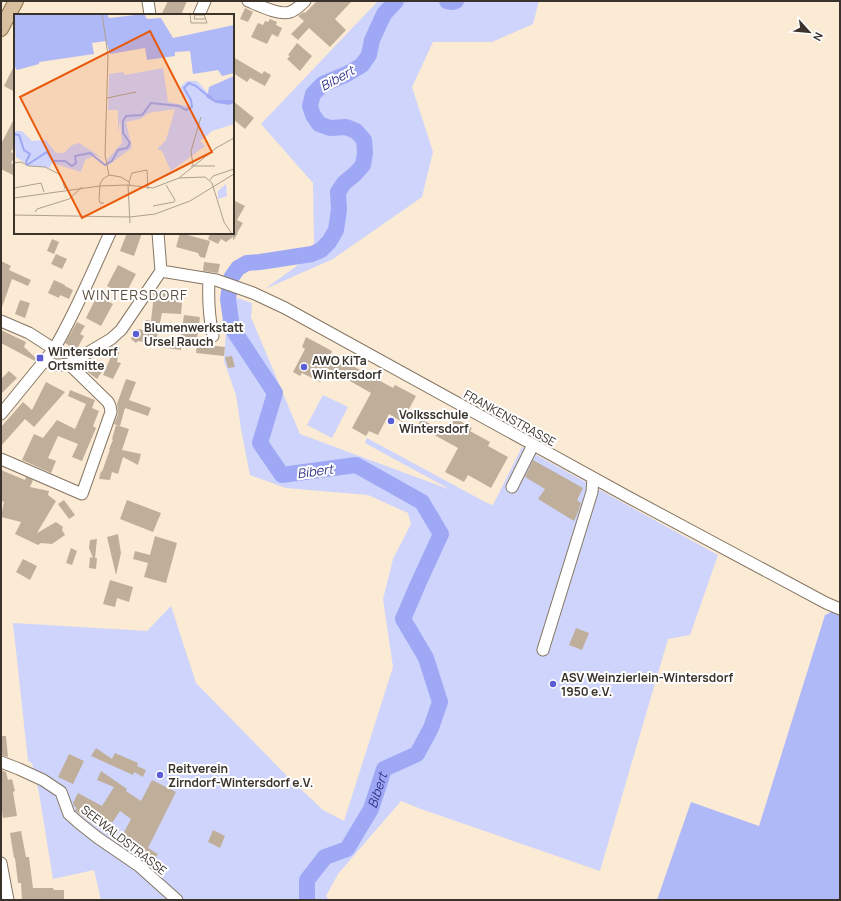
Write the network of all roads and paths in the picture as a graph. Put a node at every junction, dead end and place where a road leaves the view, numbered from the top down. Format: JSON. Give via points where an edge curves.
{"nodes":[{"id":1,"x":16,"y":1,"type":"edge"},
{"id":2,"x":148,"y":1,"type":"edge"},
{"id":3,"x":205,"y":1,"type":"edge"},
{"id":4,"x":248,"y":1,"type":"edge"},
{"id":5,"x":305,"y":1,"type":"edge"},
{"id":6,"x":150,"y":14,"type":"edge"},
{"id":7,"x":200,"y":14,"type":"edge"},
{"id":8,"x":1,"y":29,"type":"edge"},
{"id":9,"x":110,"y":234,"type":"edge"},
{"id":10,"x":158,"y":234,"type":"edge"},
{"id":11,"x":161,"y":271,"type":"junction"},
{"id":12,"x":212,"y":280,"type":"junction"},
{"id":13,"x":1,"y":321,"type":"edge"},
{"id":14,"x":213,"y":336,"type":"dead end"},
{"id":15,"x":54,"y":349,"type":"junction"},
{"id":16,"x":44,"y":360,"type":"junction"},
{"id":17,"x":69,"y":364,"type":"junction"},
{"id":18,"x":1,"y":414,"type":"edge"},
{"id":19,"x":533,"y":445,"type":"junction"},
{"id":20,"x":1,"y":460,"type":"edge"},
{"id":21,"x":593,"y":478,"type":"junction"},
{"id":22,"x":512,"y":487,"type":"dead end"},
{"id":23,"x":840,"y":609,"type":"edge"},
{"id":24,"x":543,"y":650,"type":"dead end"},
{"id":25,"x":1,"y":762,"type":"edge"},
{"id":26,"x":1,"y":863,"type":"edge"},
{"id":27,"x":8,"y":900,"type":"edge"},
{"id":28,"x":177,"y":900,"type":"edge"}],
"edges":[{"from":1,"to":8,"type":"main road"},
{"from":2,"to":6,"type":"street"},
{"from":3,"to":7,"type":"street"},
{"from":4,"to":5,"type":"street","via":[[287,13]]},
{"from":9,"to":15,"type":"street"},
{"from":10,"to":11,"type":"street"},
{"from":11,"to":12,"type":"street","name":"FRANKENSTRASSE"},
{"from":11,"to":17,"type":"street","via":[[121,330],[111,339]]},
{"from":12,"to":14,"type":"street","via":[[208,296]]},
{"from":12,"to":19,"type":"street","name":"FRANKENSTRASSE","via":[[248,291],[285,308]]},
{"from":13,"to":15,"type":"street","via":[[29,333]]},
{"from":15,"to":16,"type":"street"},
{"from":16,"to":17,"type":"street","via":[[54,365]]},
{"from":16,"to":18,"type":"street"},
{"from":17,"to":20,"type":"street","via":[[110,406],[82,494]]},
{"from":19,"to":21,"type":"street","name":"FRANKENSTRASSE"},
{"from":19,"to":22,"type":"street"},
{"from":21,"to":23,"type":"street","name":"FRANKENSTRASSE"},
{"from":21,"to":24,"type":"street","via":[[592,492]]},
{"from":25,"to":28,"type":"street","name":"SEEWALDSTRASSE","via":[[43,780],[61,792],[69,814],[78,823],[139,866]]},
{"from":26,"to":27,"type":"street"}]}
